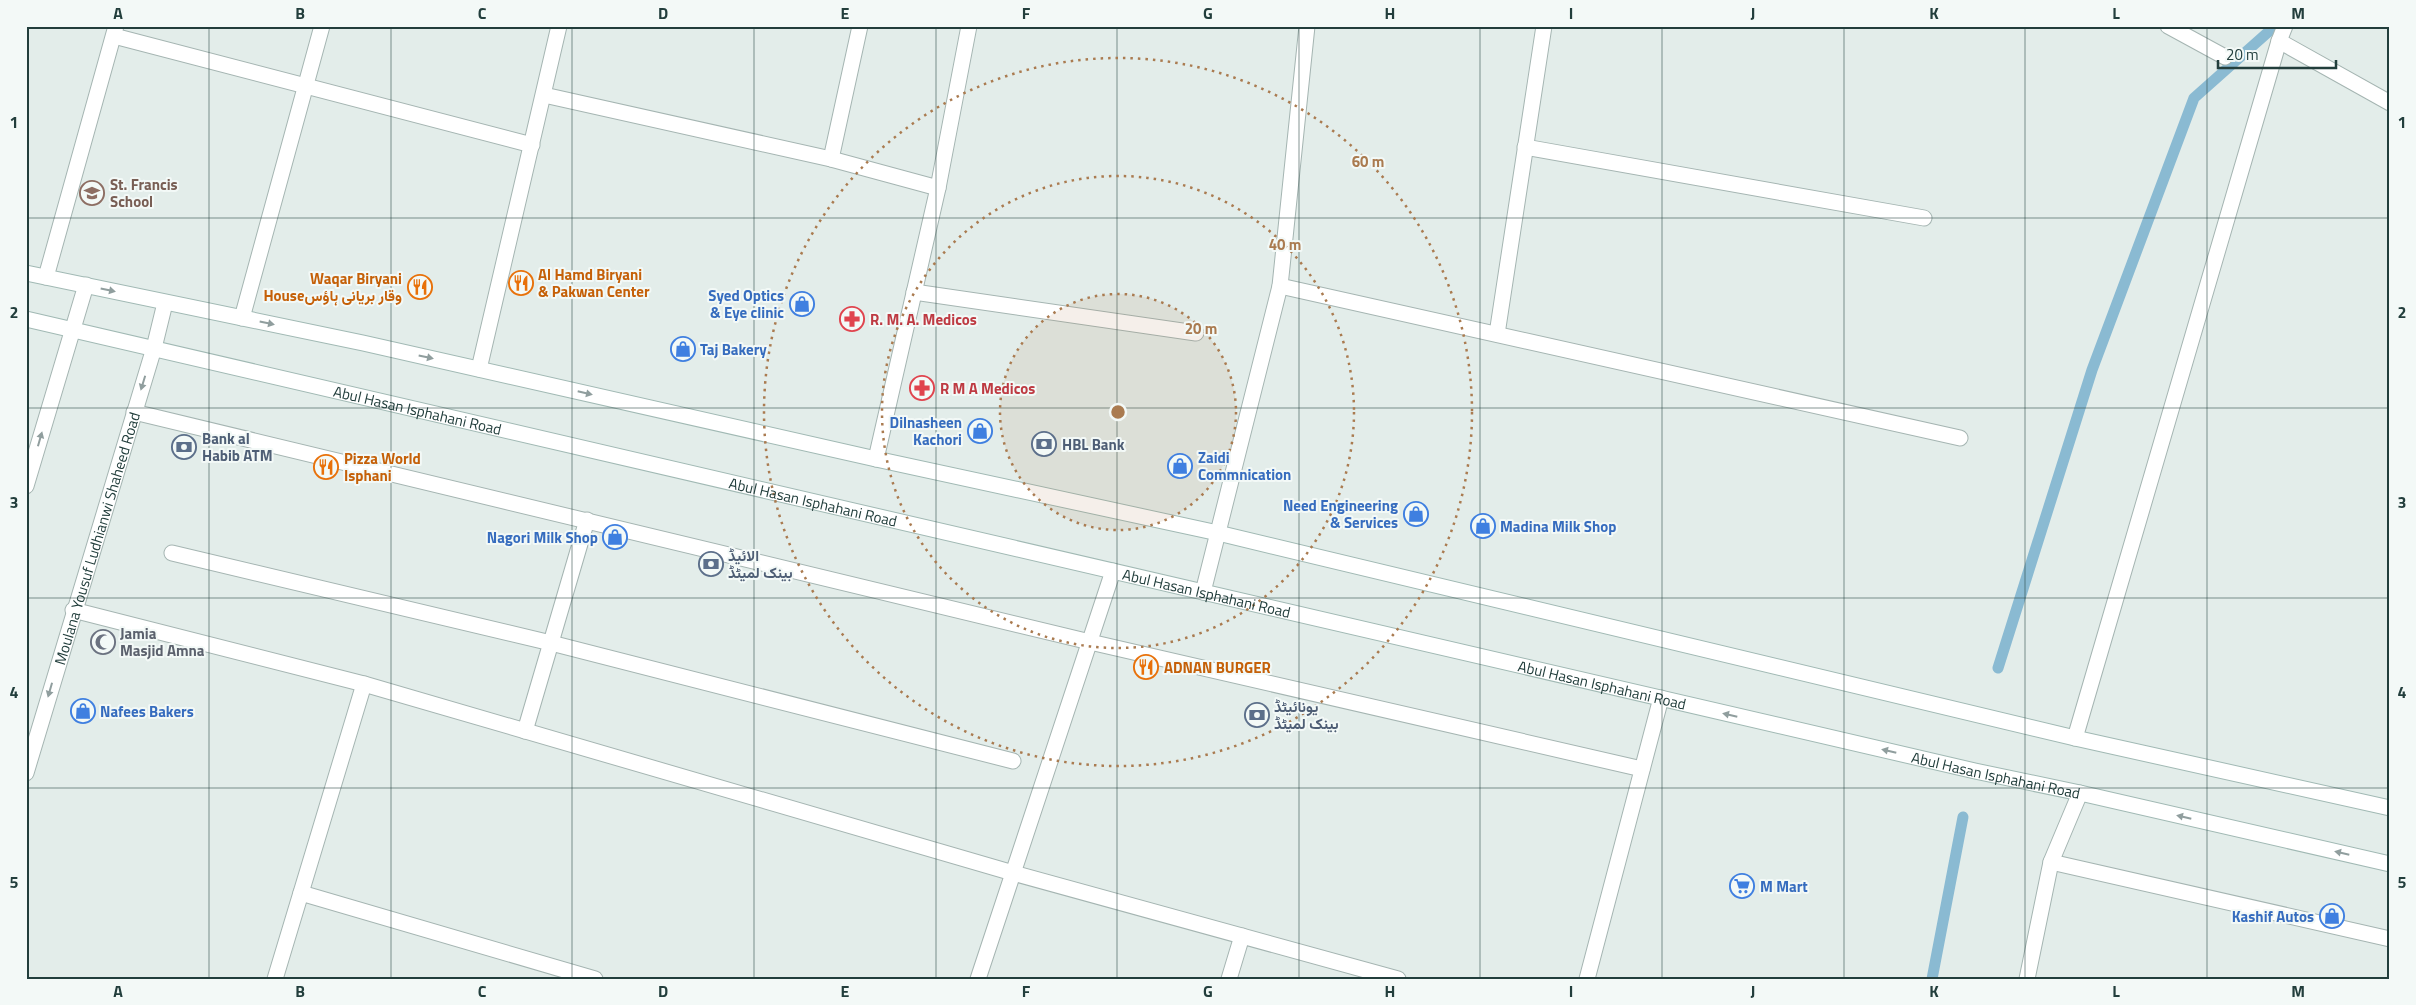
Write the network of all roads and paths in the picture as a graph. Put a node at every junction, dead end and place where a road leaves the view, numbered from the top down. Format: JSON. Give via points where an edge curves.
{"nodes":[{"id":1,"x":322,"y":26,"type":"edge"},
{"id":2,"x":559,"y":26,"type":"edge"},
{"id":3,"x":860,"y":26,"type":"edge"},
{"id":4,"x":969,"y":26,"type":"edge"},
{"id":5,"x":1307,"y":26,"type":"edge"},
{"id":6,"x":1544,"y":26,"type":"edge"},
{"id":7,"x":2285,"y":26,"type":"edge"},
{"id":8,"x":2174,"y":28,"type":"edge"},
{"id":9,"x":115,"y":31,"type":"edge"},
{"id":10,"x":2279,"y":40,"type":"junction"},
{"id":11,"x":2225,"y":56,"type":"dead end"},
{"id":12,"x":306,"y":86,"type":"junction"},
{"id":13,"x":544,"y":94,"type":"junction"},
{"id":14,"x":2390,"y":103,"type":"edge"},
{"id":15,"x":532,"y":145,"type":"junction"},
{"id":16,"x":1525,"y":147,"type":"junction"},
{"id":17,"x":831,"y":159,"type":"junction"},
{"id":18,"x":938,"y":188,"type":"junction"},
{"id":19,"x":1924,"y":218,"type":"dead end"},
{"id":20,"x":26,"y":273,"type":"edge"},
{"id":21,"x":46,"y":277,"type":"junction"},
{"id":22,"x":86,"y":286,"type":"junction"},
{"id":23,"x":1280,"y":286,"type":"junction"},
{"id":24,"x":914,"y":292,"type":"junction"},
{"id":25,"x":165,"y":302,"type":"junction"},
{"id":26,"x":242,"y":318,"type":"junction"},
{"id":27,"x":26,"y":319,"type":"edge"},
{"id":28,"x":72,"y":330,"type":"junction"},
{"id":29,"x":1196,"y":333,"type":"dead end"},
{"id":30,"x":1497,"y":334,"type":"junction"},
{"id":31,"x":154,"y":348,"type":"junction"},
{"id":32,"x":479,"y":369,"type":"junction"},
{"id":33,"x":134,"y":412,"type":"junction"},
{"id":34,"x":1960,"y":438,"type":"dead end"},
{"id":35,"x":876,"y":459,"type":"junction"},
{"id":36,"x":26,"y":486,"type":"edge"},
{"id":37,"x":587,"y":520,"type":"junction"},
{"id":38,"x":1218,"y":533,"type":"junction"},
{"id":39,"x":172,"y":553,"type":"dead end"},
{"id":40,"x":1113,"y":571,"type":"junction"},
{"id":41,"x":1203,"y":592,"type":"junction"},
{"id":42,"x":74,"y":610,"type":"junction"},
{"id":43,"x":1090,"y":642,"type":"junction"},
{"id":44,"x":551,"y":643,"type":"junction"},
{"id":45,"x":364,"y":684,"type":"junction"},
{"id":46,"x":1661,"y":698,"type":"junction"},
{"id":47,"x":525,"y":731,"type":"junction"},
{"id":48,"x":2076,"y":738,"type":"junction"},
{"id":49,"x":1013,"y":761,"type":"dead end"},
{"id":50,"x":1642,"y":769,"type":"junction"},
{"id":51,"x":26,"y":773,"type":"edge"},
{"id":52,"x":2080,"y":793,"type":"junction"},
{"id":53,"x":2390,"y":808,"type":"edge"},
{"id":54,"x":2051,"y":862,"type":"junction"},
{"id":55,"x":2390,"y":864,"type":"edge"},
{"id":56,"x":1013,"y":873,"type":"junction"},
{"id":57,"x":301,"y":893,"type":"junction"},
{"id":58,"x":1242,"y":936,"type":"junction"},
{"id":59,"x":2390,"y":938,"type":"edge"},
{"id":60,"x":276,"y":979,"type":"edge"},
{"id":61,"x":595,"y":979,"type":"edge"},
{"id":62,"x":978,"y":979,"type":"edge"},
{"id":63,"x":1229,"y":979,"type":"edge"},
{"id":64,"x":1398,"y":979,"type":"edge"},
{"id":65,"x":1587,"y":979,"type":"edge"},
{"id":66,"x":2027,"y":979,"type":"edge"}],
"edges":[{"from":1,"to":12,"type":"street"},
{"from":2,"to":13,"type":"street"},
{"from":3,"to":17,"type":"street"},
{"from":4,"to":18,"type":"street"},
{"from":5,"to":23,"type":"street"},
{"from":6,"to":16,"type":"street"},
{"from":7,"to":10,"type":"street"},
{"from":8,"to":11,"type":"street"},
{"from":9,"to":12,"type":"street"},
{"from":9,"to":21,"type":"street"},
{"from":10,"to":14,"type":"street"},
{"from":10,"to":48,"type":"street"},
{"from":12,"to":15,"type":"street"},
{"from":12,"to":26,"type":"street"},
{"from":13,"to":15,"type":"street"},
{"from":13,"to":17,"type":"street"},
{"from":15,"to":32,"type":"street"},
{"from":16,"to":19,"type":"street"},
{"from":16,"to":30,"type":"street"},
{"from":17,"to":18,"type":"street"},
{"from":18,"to":24,"type":"street"},
{"from":20,"to":21,"type":"street"},
{"from":21,"to":22,"type":"street"},
{"from":22,"to":25,"type":"street","one_way":true},
{"from":22,"to":28,"type":"street"},
{"from":23,"to":30,"type":"street"},
{"from":23,"to":38,"type":"street"},
{"from":24,"to":29,"type":"street"},
{"from":24,"to":35,"type":"street"},
{"from":25,"to":26,"type":"street"},
{"from":25,"to":31,"type":"street","name":"Moulana Yousuf Ludhianwi Shaheed Road"},
{"from":26,"to":32,"type":"street","one_way":true},
{"from":27,"to":28,"type":"street","name":"Abul Hasan Isphahani Road"},
{"from":28,"to":31,"type":"street","name":"Abul Hasan Isphahani Road"},
{"from":36,"to":28,"type":"street","one_way":true},
{"from":30,"to":34,"type":"street"},
{"from":31,"to":33,"type":"street","name":"Moulana Yousuf Ludhianwi Shaheed Road","one_way":true},
{"from":31,"to":40,"type":"street","name":"Abul Hasan Isphahani Road"},
{"from":32,"to":35,"type":"street","one_way":true},
{"from":33,"to":37,"type":"street"},
{"from":33,"to":42,"type":"street","name":"Moulana Yousuf Ludhianwi Shaheed Road"},
{"from":35,"to":38,"type":"street"},
{"from":37,"to":43,"type":"street"},
{"from":37,"to":44,"type":"street"},
{"from":38,"to":41,"type":"street"},
{"from":38,"to":48,"type":"street"},
{"from":39,"to":44,"type":"street"},
{"from":40,"to":41,"type":"street","name":"Abul Hasan Isphahani Road"},
{"from":40,"to":43,"type":"street"},
{"from":41,"to":46,"type":"street","name":"Abul Hasan Isphahani Road"},
{"from":42,"to":45,"type":"street"},
{"from":42,"to":51,"type":"street","name":"Moulana Yousuf Ludhianwi Shaheed Road","one_way":true},
{"from":43,"to":50,"type":"street"},
{"from":43,"to":56,"type":"street"},
{"from":44,"to":47,"type":"street"},
{"from":44,"to":49,"type":"street"},
{"from":45,"to":47,"type":"street"},
{"from":45,"to":57,"type":"street"},
{"from":46,"to":50,"type":"street"},
{"from":52,"to":46,"type":"street","name":"Abul Hasan Isphahani Road","one_way":true},
{"from":47,"to":56,"type":"street"},
{"from":48,"to":53,"type":"street"},
{"from":50,"to":65,"type":"street"},
{"from":52,"to":54,"type":"street"},
{"from":55,"to":52,"type":"street","name":"Abul Hasan Isphahani Road","one_way":true},
{"from":54,"to":59,"type":"street"},
{"from":54,"to":66,"type":"street"},
{"from":56,"to":58,"type":"street"},
{"from":56,"to":62,"type":"street"},
{"from":57,"to":60,"type":"street"},
{"from":57,"to":61,"type":"street"},
{"from":58,"to":63,"type":"street"},
{"from":58,"to":64,"type":"street"}]}
